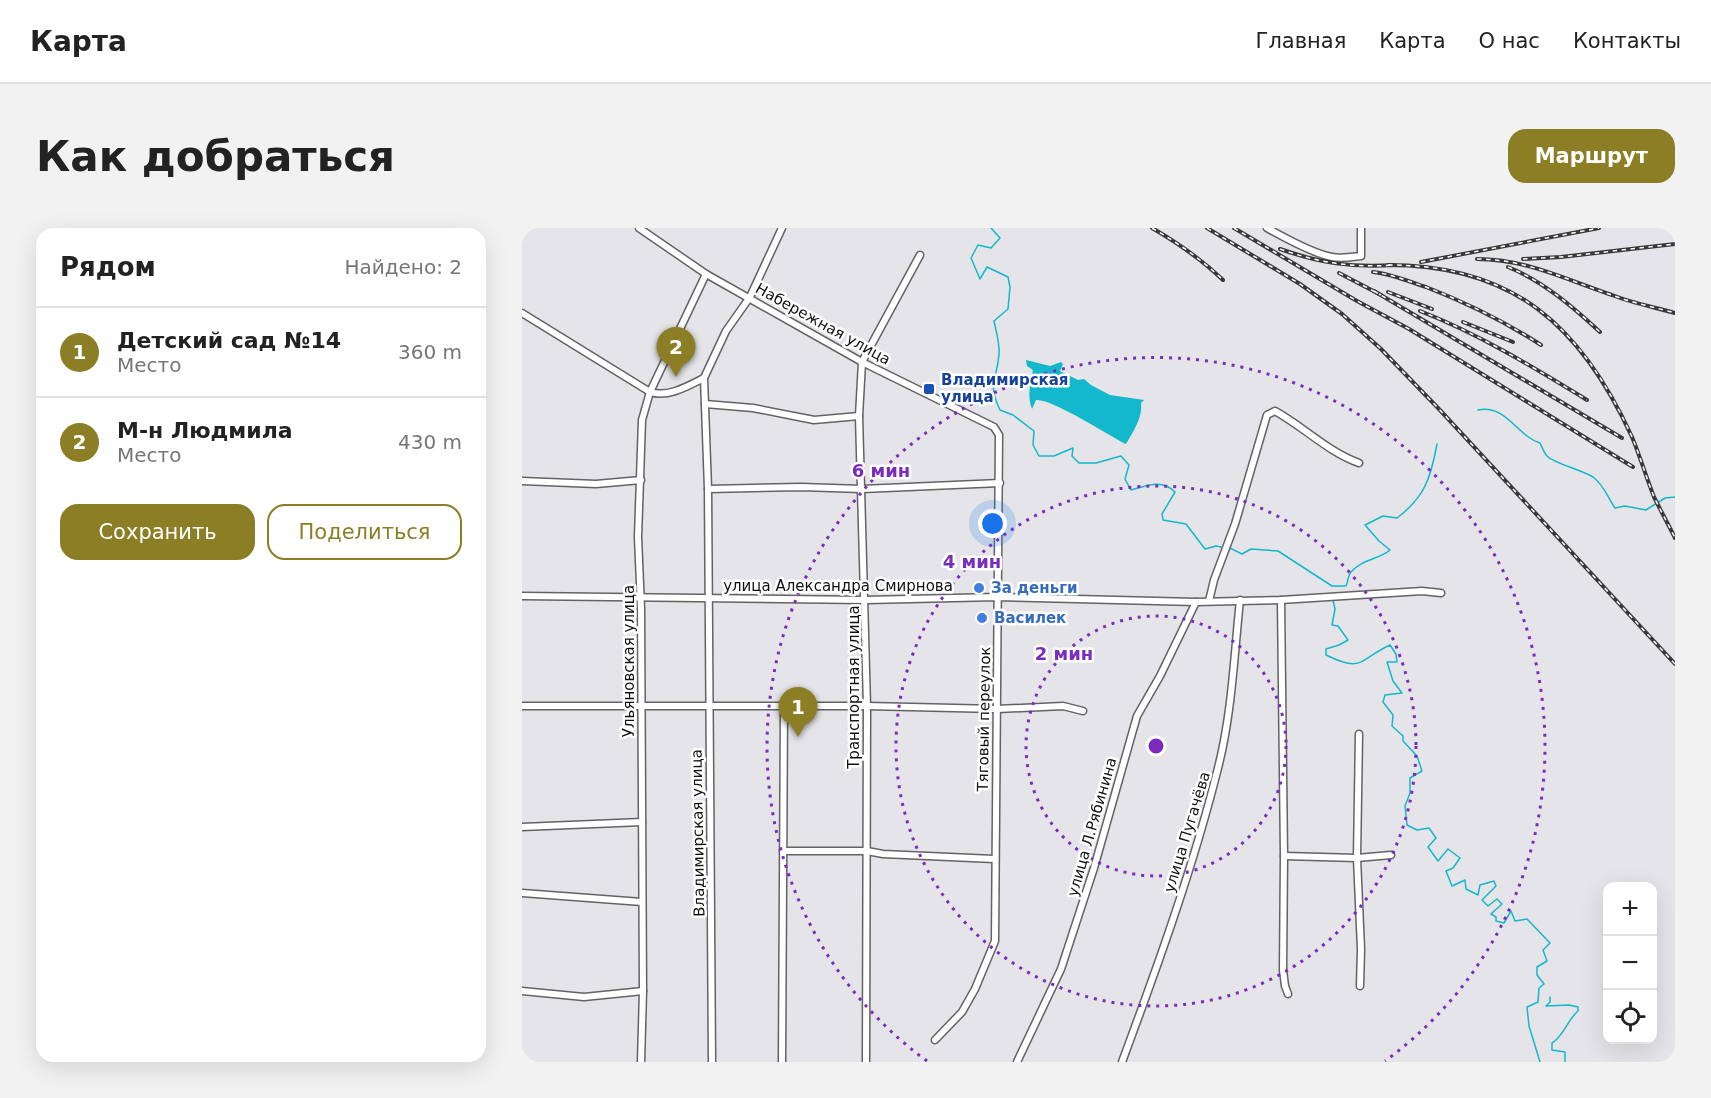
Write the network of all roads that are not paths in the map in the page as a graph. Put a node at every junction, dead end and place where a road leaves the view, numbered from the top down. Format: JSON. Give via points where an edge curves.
{"nodes":[{"id":1,"x":639,"y":228,"type":"edge"},
{"id":2,"x":782,"y":228,"type":"edge"},
{"id":3,"x":1267,"y":228,"type":"edge"},
{"id":4,"x":1361,"y":228,"type":"edge"},
{"id":5,"x":920,"y":255,"type":"dead end"},
{"id":6,"x":706,"y":274,"type":"junction"},
{"id":7,"x":750,"y":297,"type":"junction"},
{"id":8,"x":522,"y":313,"type":"edge"},
{"id":9,"x":862,"y":362,"type":"junction"},
{"id":10,"x":704,"y":378,"type":"junction"},
{"id":11,"x":650,"y":392,"type":"junction"},
{"id":12,"x":705,"y":404,"type":"junction"},
{"id":13,"x":859,"y":416,"type":"junction"},
{"id":14,"x":999,"y":435,"type":"joint"},
{"id":15,"x":1359,"y":463,"type":"dead end"},
{"id":16,"x":641,"y":480,"type":"junction"},
{"id":17,"x":522,"y":481,"type":"edge"},
{"id":18,"x":1000,"y":483,"type":"junction"},
{"id":19,"x":708,"y":489,"type":"junction"},
{"id":20,"x":862,"y":489,"type":"junction"},
{"id":21,"x":1441,"y":593,"type":"dead end"},
{"id":22,"x":522,"y":596,"type":"edge"},
{"id":23,"x":641,"y":597,"type":"junction"},
{"id":24,"x":997,"y":597,"type":"junction"},
{"id":25,"x":708,"y":598,"type":"junction"},
{"id":26,"x":866,"y":600,"type":"junction"},
{"id":27,"x":1240,"y":600,"type":"junction"},
{"id":28,"x":1281,"y":600,"type":"junction"},
{"id":29,"x":1197,"y":602,"type":"junction"},
{"id":30,"x":1209,"y":602,"type":"junction"},
{"id":31,"x":522,"y":706,"type":"edge"},
{"id":32,"x":867,"y":706,"type":"junction"},
{"id":33,"x":641,"y":707,"type":"junction"},
{"id":34,"x":708,"y":707,"type":"junction"},
{"id":35,"x":784,"y":707,"type":"junction"},
{"id":36,"x":997,"y":709,"type":"junction"},
{"id":37,"x":1083,"y":711,"type":"dead end"},
{"id":38,"x":1359,"y":734,"type":"dead end"},
{"id":39,"x":642,"y":822,"type":"junction"},
{"id":40,"x":522,"y":827,"type":"edge"},
{"id":41,"x":783,"y":851,"type":"junction"},
{"id":42,"x":867,"y":851,"type":"junction"},
{"id":43,"x":1391,"y":855,"type":"dead end"},
{"id":44,"x":1284,"y":856,"type":"junction"},
{"id":45,"x":1357,"y":858,"type":"junction"},
{"id":46,"x":994,"y":859,"type":"junction"},
{"id":47,"x":522,"y":893,"type":"edge"},
{"id":48,"x":642,"y":902,"type":"junction"},
{"id":49,"x":1360,"y":986,"type":"dead end"},
{"id":50,"x":522,"y":991,"type":"edge"},
{"id":51,"x":643,"y":991,"type":"junction"},
{"id":52,"x":1288,"y":994,"type":"dead end"},
{"id":53,"x":935,"y":1040,"type":"dead end"},
{"id":54,"x":641,"y":1062,"type":"edge"},
{"id":55,"x":712,"y":1062,"type":"edge"},
{"id":56,"x":782,"y":1062,"type":"edge"},
{"id":57,"x":866,"y":1062,"type":"edge"},
{"id":58,"x":1017,"y":1062,"type":"edge"},
{"id":59,"x":1122,"y":1062,"type":"edge"}],
"edges":[{"from":1,"to":6,"type":"street","name":"Набережная улица"},
{"from":2,"to":7,"type":"street","name":"Владимирская улица"},
{"from":3,"to":4,"type":"street","via":[[1332,257],[1349,258],[1360,256]]},
{"from":5,"to":9,"type":"street","name":"Транспортная улица"},
{"from":6,"to":7,"type":"street","name":"Набережная улица"},
{"from":6,"to":11,"type":"street","name":"Ульяновская улица"},
{"from":7,"to":9,"type":"street","name":"Набережная улица"},
{"from":7,"to":10,"type":"street","name":"Владимирская улица","via":[[726,331]]},
{"from":8,"to":11,"type":"street"},
{"from":9,"to":13,"type":"street","name":"Транспортная улица"},
{"from":9,"to":14,"type":"street","name":"Набережная улица","via":[[994,427]]},
{"from":10,"to":11,"type":"street","via":[[676,391]]},
{"from":10,"to":12,"type":"street","name":"Владимирская улица"},
{"from":11,"to":16,"type":"street","name":"Ульяновская улица","via":[[642,420]]},
{"from":12,"to":13,"type":"street","via":[[753,408],[814,420]]},
{"from":12,"to":19,"type":"street","name":"Владимирская улица"},
{"from":13,"to":20,"type":"street","name":"Транспортная улица"},
{"from":14,"to":18,"type":"street","name":"Тяговый переулок"},
{"from":15,"to":30,"type":"street","via":[[1343,457],[1275,411],[1267,415]]},
{"from":16,"to":17,"type":"street","via":[[596,484]]},
{"from":16,"to":23,"type":"street","name":"Ульяновская улица"},
{"from":18,"to":20,"type":"street"},
{"from":18,"to":24,"type":"street","name":"Тяговый переулок"},
{"from":19,"to":20,"type":"street"},
{"from":19,"to":25,"type":"street","name":"Владимирская улица"},
{"from":20,"to":26,"type":"street","name":"Транспортная улица"},
{"from":21,"to":28,"type":"street","name":"улица Александра Смирнова"},
{"from":22,"to":23,"type":"street","name":"улица Александра Смирнова"},
{"from":23,"to":25,"type":"street","name":"улица Александра Смирнова"},
{"from":23,"to":33,"type":"street","name":"Ульяновская улица"},
{"from":24,"to":26,"type":"street","name":"улица Александра Смирнова"},
{"from":24,"to":29,"type":"street","name":"улица Александра Смирнова"},
{"from":24,"to":36,"type":"street","name":"Тяговый переулок"},
{"from":25,"to":26,"type":"street","name":"улица Александра Смирнова"},
{"from":25,"to":34,"type":"street","name":"Владимирская улица"},
{"from":26,"to":32,"type":"street","name":"Транспортная улица"},
{"from":27,"to":28,"type":"street","name":"улица Александра Смирнова"},
{"from":27,"to":30,"type":"street","name":"улица Александра Смирнова"},
{"from":27,"to":59,"type":"street","name":"улица Пугачёва","via":[[1219,767],[1166,943]]},
{"from":28,"to":44,"type":"street"},
{"from":29,"to":30,"type":"street","name":"улица Александра Смирнова"},
{"from":29,"to":58,"type":"street","name":"улица Л.Рябинина","via":[[1137,716],[1060,972]]},
{"from":31,"to":33,"type":"street"},
{"from":32,"to":35,"type":"street"},
{"from":32,"to":36,"type":"street"},
{"from":32,"to":42,"type":"street","name":"Транспортная улица"},
{"from":33,"to":34,"type":"street"},
{"from":33,"to":39,"type":"street","name":"Ульяновская улица"},
{"from":34,"to":35,"type":"street"},
{"from":34,"to":55,"type":"street","name":"Владимирская улица"},
{"from":35,"to":41,"type":"street"},
{"from":36,"to":37,"type":"street","via":[[1063,706]]},
{"from":36,"to":46,"type":"street","name":"Тяговый переулок"},
{"from":38,"to":45,"type":"street"},
{"from":39,"to":40,"type":"street"},
{"from":39,"to":48,"type":"street","name":"Ульяновская улица"},
{"from":41,"to":42,"type":"street"},
{"from":41,"to":56,"type":"street"},
{"from":42,"to":46,"type":"street"},
{"from":42,"to":57,"type":"street","name":"Транспортная улица"},
{"from":43,"to":45,"type":"street"},
{"from":44,"to":45,"type":"street"},
{"from":44,"to":52,"type":"street","via":[[1283,970]]},
{"from":45,"to":49,"type":"street"},
{"from":46,"to":53,"type":"street","name":"Тяговый переулок","via":[[995,941],[962,1012]]},
{"from":47,"to":48,"type":"street"},
{"from":48,"to":51,"type":"street","name":"Ульяновская улица"},
{"from":50,"to":51,"type":"street","via":[[584,997]]},
{"from":51,"to":54,"type":"street","name":"Ульяновская улица"}]}
